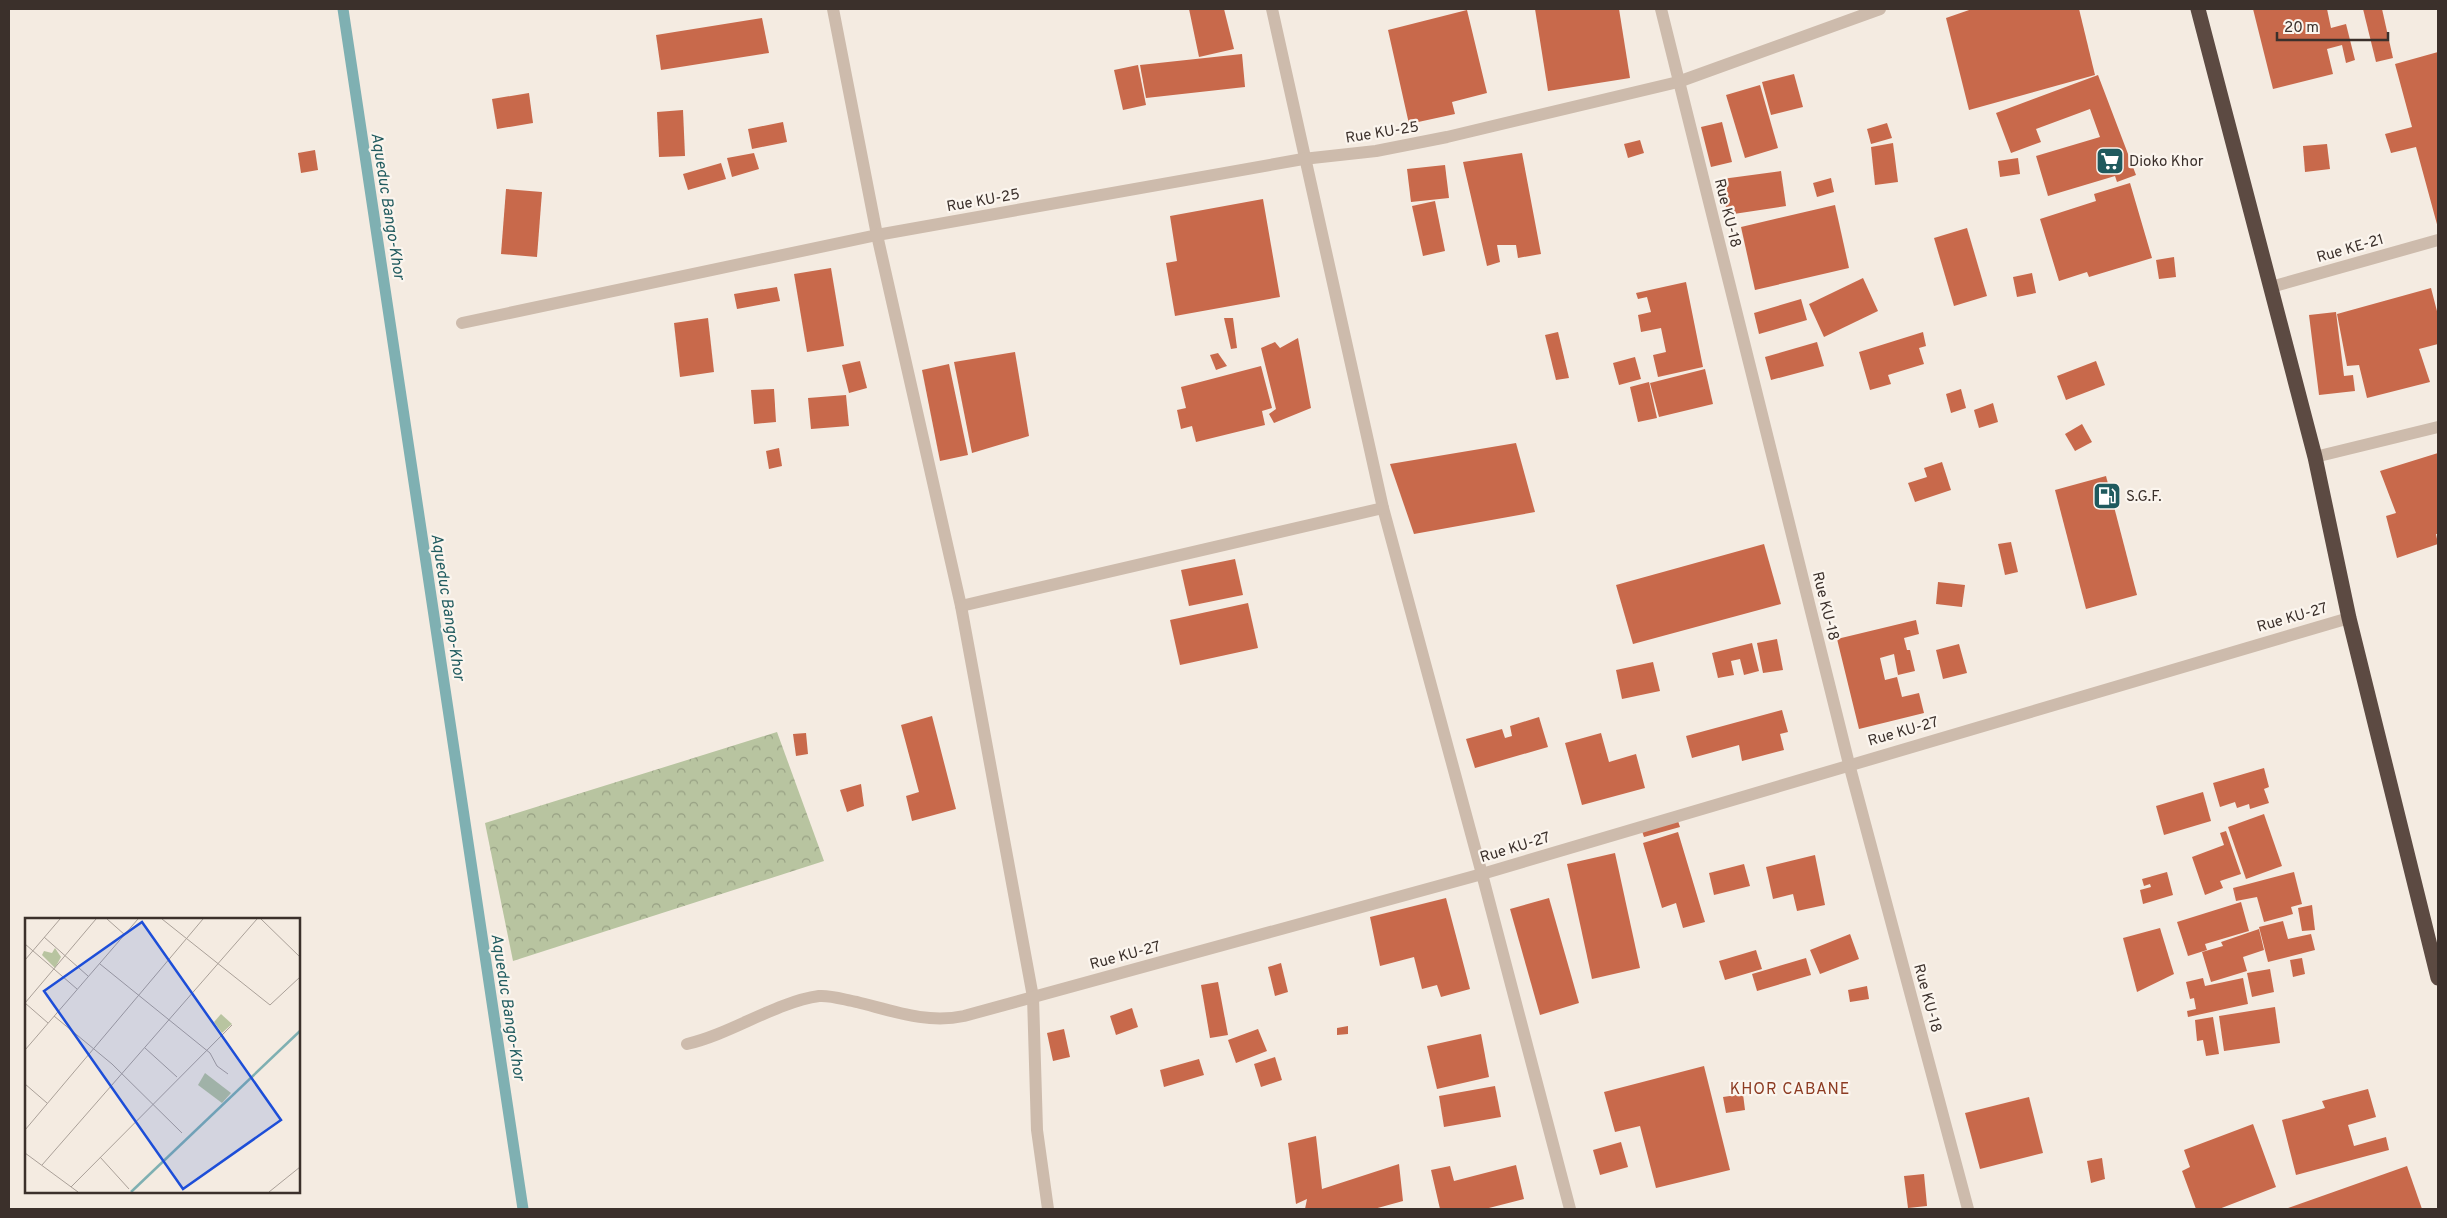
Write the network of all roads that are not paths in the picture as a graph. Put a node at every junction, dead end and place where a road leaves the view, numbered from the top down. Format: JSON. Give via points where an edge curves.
{"nodes":[{"id":1,"x":833,"y":9,"type":"edge"},
{"id":2,"x":1272,"y":9,"type":"edge"},
{"id":3,"x":1661,"y":9,"type":"edge"},
{"id":4,"x":1880,"y":9,"type":"edge"},
{"id":5,"x":2198,"y":9,"type":"edge"},
{"id":6,"x":1678,"y":82,"type":"junction"},
{"id":7,"x":1303,"y":160,"type":"junction"},
{"id":8,"x":877,"y":235,"type":"junction"},
{"id":9,"x":2438,"y":240,"type":"edge"},
{"id":10,"x":2271,"y":287,"type":"junction"},
{"id":11,"x":462,"y":323,"type":"dead end"},
{"id":12,"x":2438,"y":427,"type":"edge"},
{"id":13,"x":2315,"y":457,"type":"junction"},
{"id":14,"x":1383,"y":508,"type":"junction"},
{"id":15,"x":961,"y":606,"type":"junction"},
{"id":16,"x":2349,"y":618,"type":"junction"},
{"id":17,"x":1849,"y":764,"type":"junction"},
{"id":18,"x":1482,"y":874,"type":"junction"},
{"id":19,"x":2438,"y":978,"type":"edge"},
{"id":20,"x":1033,"y":997,"type":"junction"},
{"id":21,"x":687,"y":1044,"type":"dead end"},
{"id":22,"x":1048,"y":1209,"type":"edge"},
{"id":23,"x":1570,"y":1209,"type":"edge"},
{"id":24,"x":1968,"y":1209,"type":"edge"}],
"edges":[{"from":1,"to":8,"type":"street"},
{"from":2,"to":7,"type":"street"},
{"from":3,"to":6,"type":"street","name":"Rue KU-18"},
{"from":4,"to":6,"type":"street","name":"Rue KU-25"},
{"from":5,"to":10,"type":"highway"},
{"from":6,"to":7,"type":"street","name":"Rue KU-25","via":[[1447,137],[1376,151]]},
{"from":6,"to":17,"type":"street","name":"Rue KU-18"},
{"from":7,"to":8,"type":"street","name":"Rue KU-25"},
{"from":7,"to":14,"type":"street"},
{"from":8,"to":11,"type":"street","name":"Rue KU-25"},
{"from":8,"to":15,"type":"street"},
{"from":9,"to":10,"type":"street","name":"Rue KE-21"},
{"from":10,"to":13,"type":"highway"},
{"from":12,"to":13,"type":"street"},
{"from":13,"to":16,"type":"highway"},
{"from":14,"to":15,"type":"street"},
{"from":14,"to":18,"type":"street"},
{"from":15,"to":20,"type":"street"},
{"from":16,"to":17,"type":"street","name":"Rue KU-27"},
{"from":16,"to":19,"type":"highway"},
{"from":17,"to":18,"type":"street","name":"Rue KU-27"},
{"from":17,"to":24,"type":"street","name":"Rue KU-18"},
{"from":18,"to":20,"type":"street","name":"Rue KU-27"},
{"from":18,"to":23,"type":"street"},
{"from":20,"to":21,"type":"street","name":"Rue KU-27","via":[[946,1020],[920,1018],[820,996],[797,1002],[711,1038]]},
{"from":20,"to":22,"type":"street","via":[[1037,1130]]}]}
